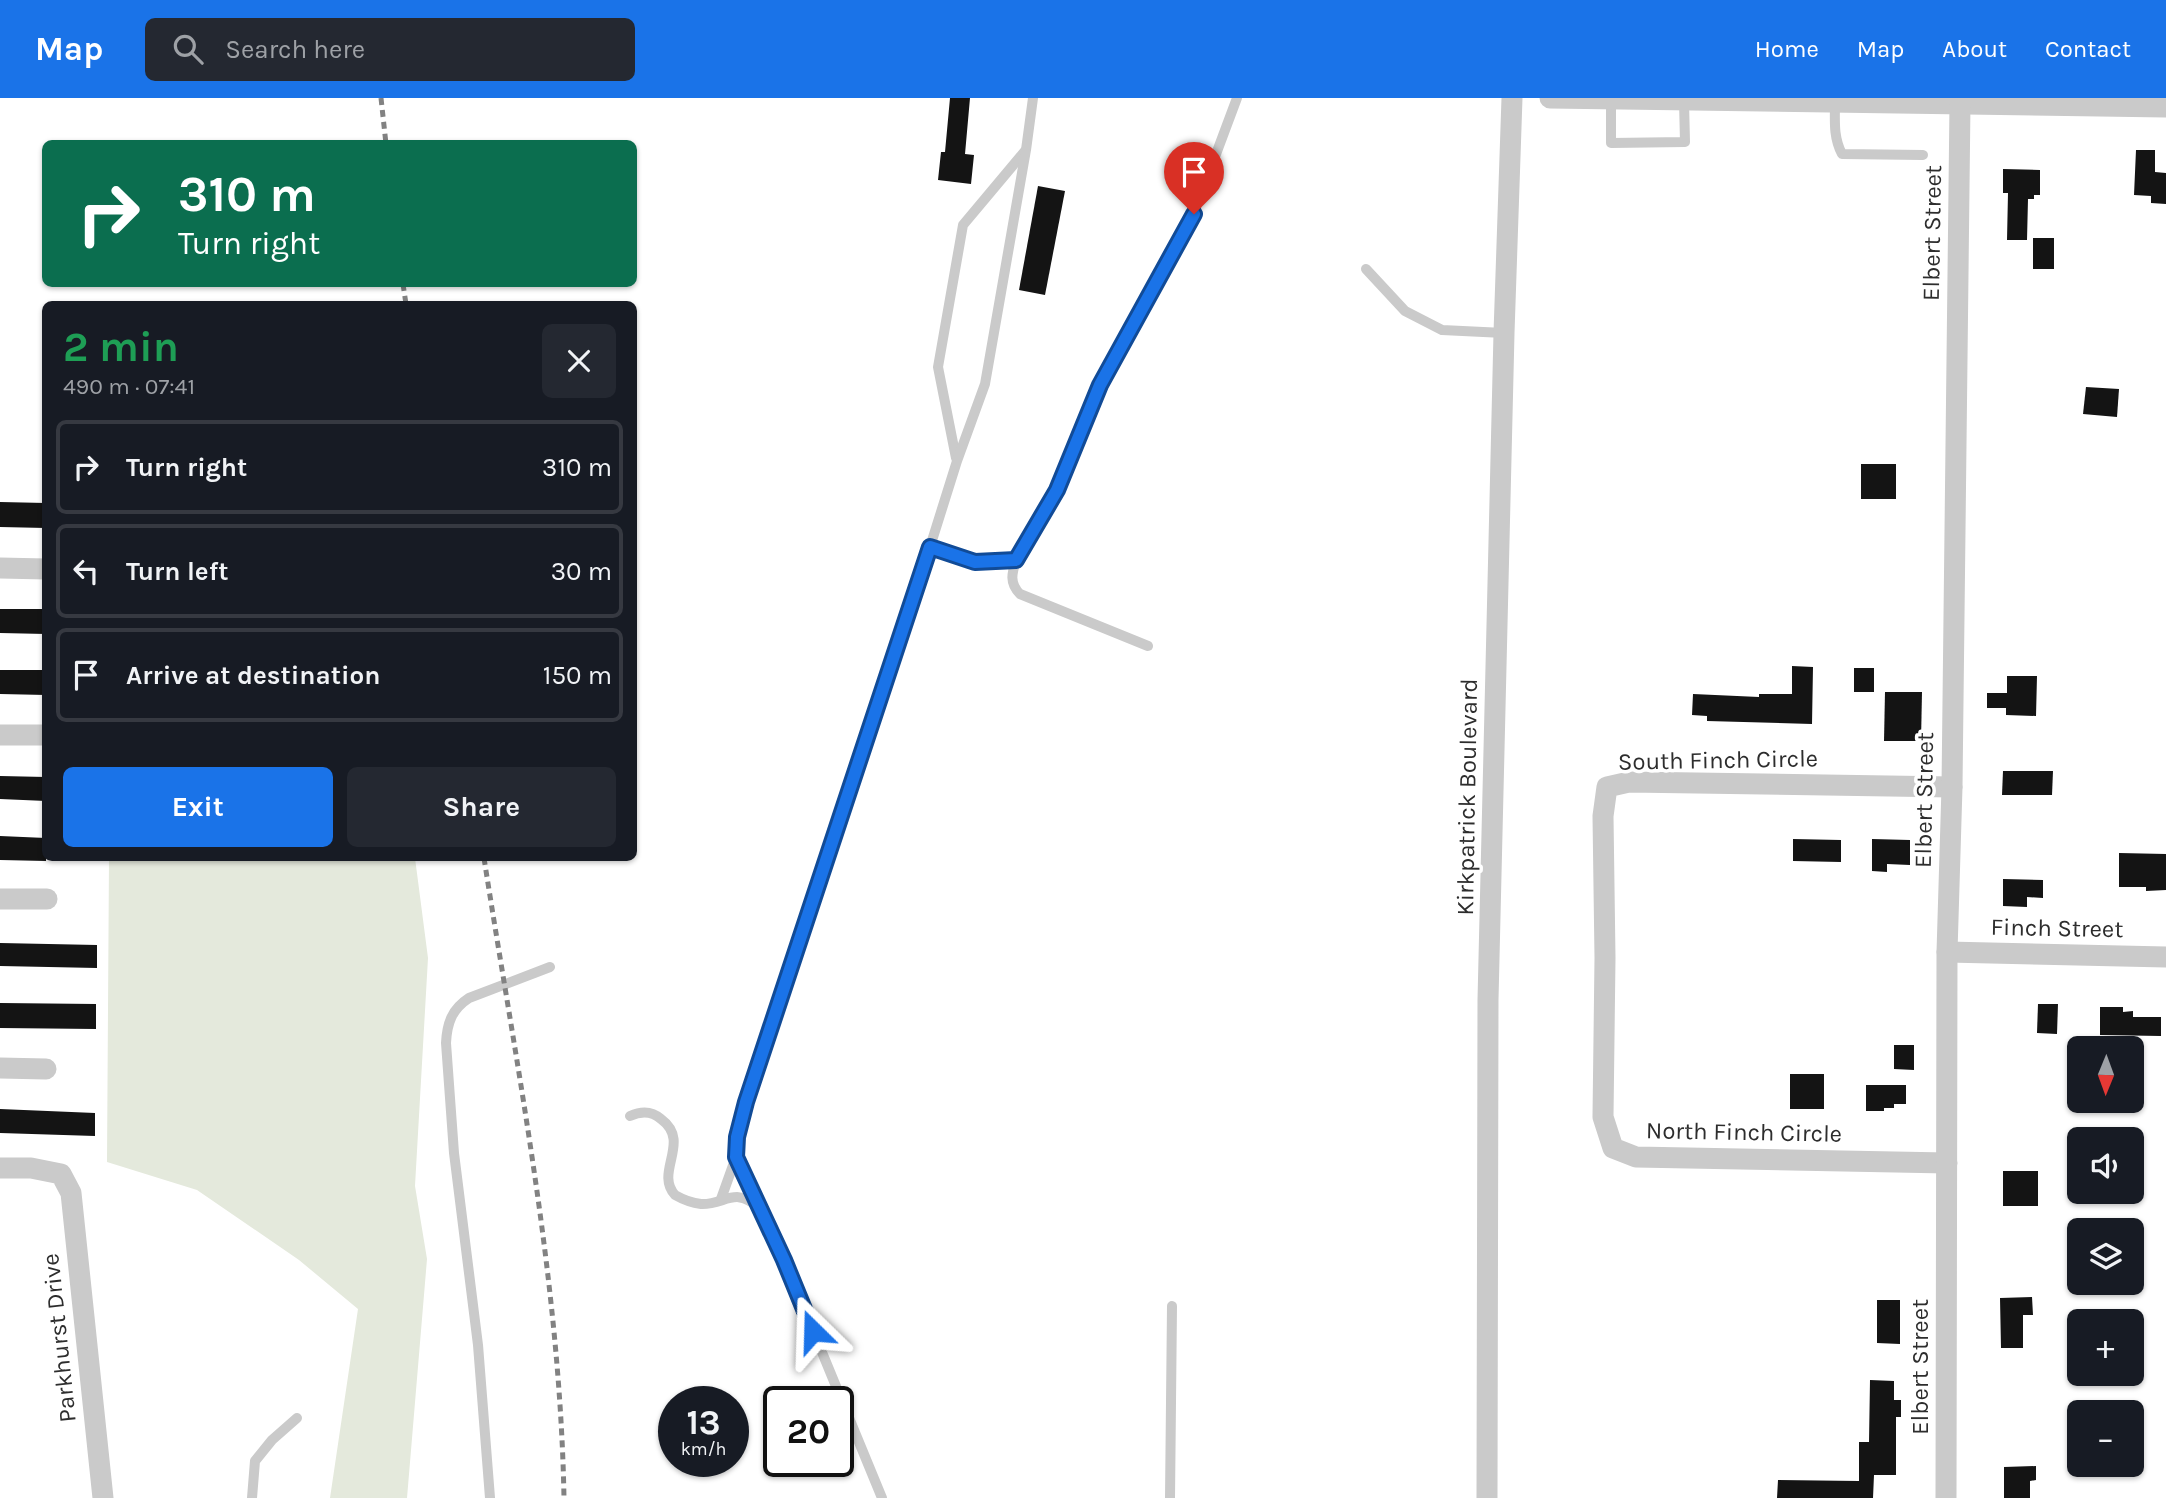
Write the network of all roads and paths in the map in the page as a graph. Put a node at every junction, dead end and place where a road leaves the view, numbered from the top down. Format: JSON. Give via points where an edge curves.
{"nodes":[{"id":1,"x":1033,"y":98,"type":"edge"},
{"id":2,"x":1237,"y":98,"type":"edge"},
{"id":3,"x":1512,"y":98,"type":"edge"},
{"id":4,"x":1549,"y":98,"type":"edge"},
{"id":5,"x":1601,"y":99,"type":"edge"},
{"id":6,"x":1684,"y":101,"type":"junction"},
{"id":7,"x":1835,"y":102,"type":"junction"},
{"id":8,"x":1960,"y":103,"type":"junction"},
{"id":9,"x":2166,"y":107,"type":"edge"},
{"id":10,"x":1026,"y":150,"type":"junction"},
{"id":11,"x":1923,"y":155,"type":"dead end"},
{"id":12,"x":1366,"y":269,"type":"dead end"},
{"id":13,"x":1504,"y":333,"type":"junction"},
{"id":14,"x":957,"y":461,"type":"junction"},
{"id":15,"x":930,"y":547,"type":"junction"},
{"id":16,"x":1016,"y":560,"type":"junction"},
{"id":17,"x":0,"y":568,"type":"edge"},
{"id":18,"x":42,"y":569,"type":"edge"},
{"id":19,"x":1148,"y":646,"type":"dead end"},
{"id":20,"x":0,"y":735,"type":"edge"},
{"id":21,"x":42,"y":735,"type":"edge"},
{"id":22,"x":1952,"y":787,"type":"junction"},
{"id":23,"x":0,"y":899,"type":"edge"},
{"id":24,"x":47,"y":900,"type":"dead end"},
{"id":25,"x":1947,"y":952,"type":"junction"},
{"id":26,"x":2166,"y":957,"type":"edge"},
{"id":27,"x":550,"y":967,"type":"dead end"},
{"id":28,"x":1604,"y":993,"type":"joint"},
{"id":29,"x":0,"y":1068,"type":"edge"},
{"id":30,"x":46,"y":1069,"type":"dead end"},
{"id":31,"x":630,"y":1116,"type":"dead end"},
{"id":32,"x":736,"y":1157,"type":"junction"},
{"id":33,"x":1947,"y":1163,"type":"junction"},
{"id":34,"x":0,"y":1168,"type":"edge"},
{"id":35,"x":721,"y":1199,"type":"junction"},
{"id":36,"x":761,"y":1209,"type":"junction"},
{"id":37,"x":1172,"y":1307,"type":"dead end"},
{"id":38,"x":297,"y":1418,"type":"dead end"},
{"id":39,"x":103,"y":1498,"type":"edge"},
{"id":40,"x":252,"y":1498,"type":"edge"},
{"id":41,"x":490,"y":1498,"type":"edge"},
{"id":42,"x":882,"y":1498,"type":"edge"},
{"id":43,"x":1170,"y":1498,"type":"edge"},
{"id":44,"x":1487,"y":1498,"type":"edge"},
{"id":45,"x":1946,"y":1498,"type":"edge"}],
"edges":[{"from":1,"to":10,"type":"lane"},
{"from":2,"to":16,"type":"lane","via":[[1194,214],[1100,385],[1057,490]]},
{"from":3,"to":13,"type":"street","name":"Kirkpatrick Boulevard"},
{"from":4,"to":5,"type":"street"},
{"from":5,"to":6,"type":"street"},
{"from":5,"to":6,"type":"lane","via":[[1611,143],[1685,142]]},
{"from":6,"to":7,"type":"street"},
{"from":7,"to":8,"type":"street"},
{"from":7,"to":11,"type":"lane","via":[[1835,134],[1842,154]]},
{"from":8,"to":9,"type":"street"},
{"from":8,"to":22,"type":"street","name":"Elbert Street"},
{"from":10,"to":14,"type":"lane","via":[[985,384]]},
{"from":10,"to":14,"type":"lane","via":[[962,225],[938,367]]},
{"from":12,"to":13,"type":"lane","via":[[1405,311],[1442,330]]},
{"from":13,"to":44,"type":"street","name":"Kirkpatrick Boulevard","via":[[1489,986]]},
{"from":14,"to":15,"type":"lane"},
{"from":15,"to":16,"type":"lane","via":[[975,562]]},
{"from":15,"to":32,"type":"lane","via":[[746,1102]]},
{"from":16,"to":19,"type":"lane","via":[[1012,582],[1020,594]]},
{"from":17,"to":18,"type":"street"},
{"from":20,"to":21,"type":"street"},
{"from":22,"to":25,"type":"street","name":"Elbert Street"},
{"from":22,"to":28,"type":"street","name":"South Finch Circle","via":[[1629,782],[1607,787],[1603,816]]},
{"from":23,"to":24,"type":"street"},
{"from":25,"to":26,"type":"street","name":"Finch Street"},
{"from":25,"to":33,"type":"street","name":"Elbert Street"},
{"from":27,"to":41,"type":"lane","via":[[469,998],[454,1011],[446,1030],[454,1153],[478,1345]]},
{"from":28,"to":33,"type":"street","name":"North Finch Circle","via":[[1603,1117],[1614,1148],[1636,1157]]},
{"from":29,"to":30,"type":"street"},
{"from":31,"to":35,"type":"lane","via":[[655,1114],[672,1131],[668,1181],[674,1195],[699,1203]]},
{"from":32,"to":35,"type":"lane"},
{"from":32,"to":36,"type":"lane"},
{"from":33,"to":45,"type":"street","name":"Elbert Street"},
{"from":34,"to":39,"type":"street","name":"Parkhurst Drive","via":[[61,1174],[71,1193]]},
{"from":35,"to":36,"type":"lane","via":[[742,1197]]},
{"from":36,"to":42,"type":"lane"},
{"from":37,"to":43,"type":"lane"},
{"from":38,"to":40,"type":"lane","via":[[255,1461]]}]}
